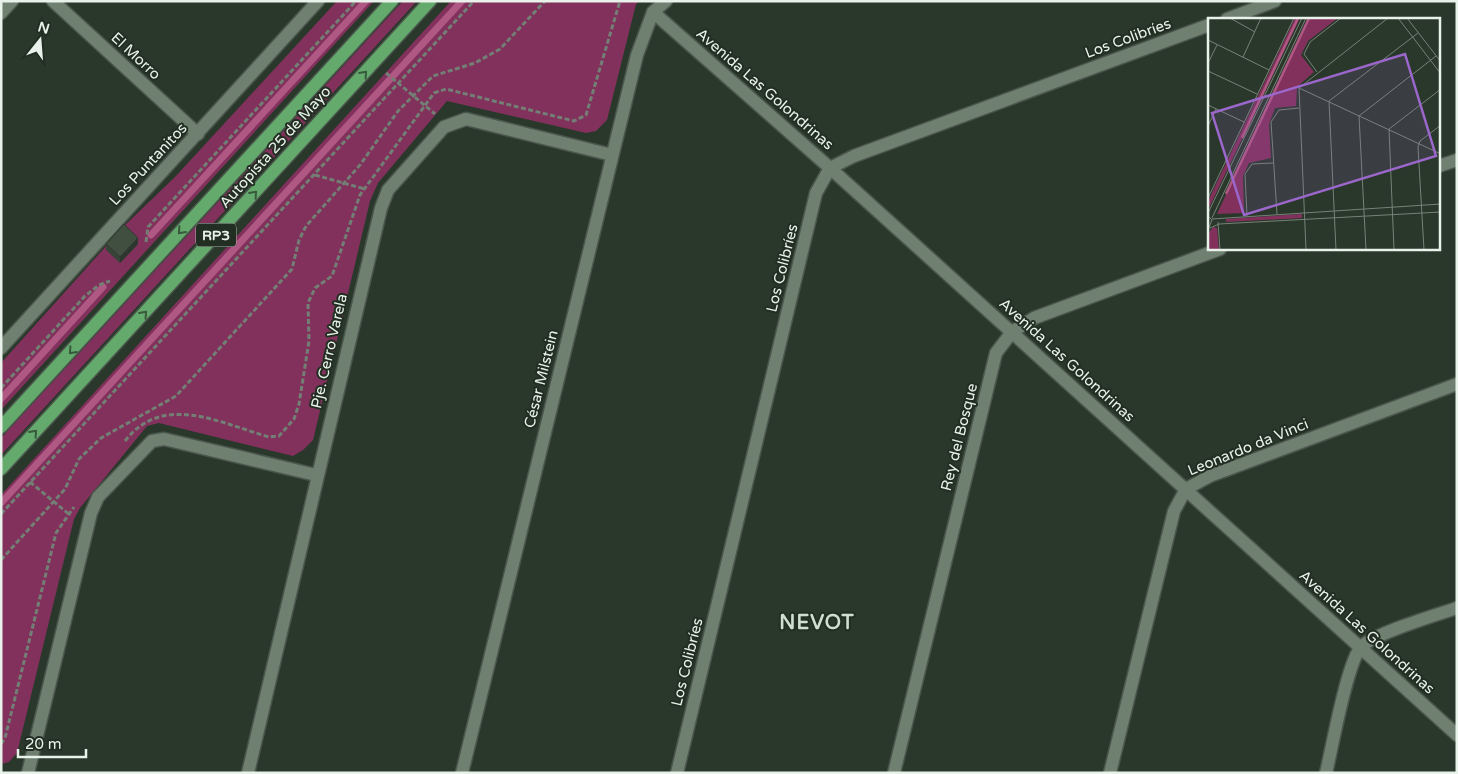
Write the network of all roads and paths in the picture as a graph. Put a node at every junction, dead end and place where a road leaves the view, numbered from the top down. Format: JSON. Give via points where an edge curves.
{"nodes":[{"id":1,"x":12,"y":1,"type":"edge"},
{"id":2,"x":53,"y":1,"type":"edge"},
{"id":3,"x":318,"y":1,"type":"edge"},
{"id":4,"x":356,"y":1,"type":"edge"},
{"id":5,"x":392,"y":1,"type":"edge"},
{"id":6,"x":430,"y":1,"type":"edge"},
{"id":7,"x":474,"y":1,"type":"edge"},
{"id":8,"x":545,"y":1,"type":"edge"},
{"id":9,"x":620,"y":1,"type":"edge"},
{"id":10,"x":666,"y":1,"type":"edge"},
{"id":11,"x":1275,"y":1,"type":"edge"},
{"id":12,"x":653,"y":12,"type":"junction"},
{"id":13,"x":1,"y":13,"type":"edge"},
{"id":14,"x":1230,"y":18,"type":"edge"},
{"id":15,"x":1208,"y":25,"type":"edge"},
{"id":16,"x":383,"y":72,"type":"dead end"},
{"id":17,"x":399,"y":84,"type":"junction"},
{"id":18,"x":413,"y":96,"type":"junction"},
{"id":19,"x":425,"y":106,"type":"junction"},
{"id":20,"x":449,"y":125,"type":"junction"},
{"id":21,"x":198,"y":134,"type":"junction"},
{"id":22,"x":612,"y":155,"type":"junction"},
{"id":23,"x":1457,"y":160,"type":"edge"},
{"id":24,"x":1440,"y":166,"type":"edge"},
{"id":25,"x":830,"y":168,"type":"junction"},
{"id":26,"x":315,"y":175,"type":"junction"},
{"id":27,"x":344,"y":183,"type":"junction"},
{"id":28,"x":365,"y":189,"type":"junction"},
{"id":29,"x":386,"y":194,"type":"junction"},
{"id":30,"x":146,"y":245,"type":"dead end"},
{"id":31,"x":1217,"y":250,"type":"edge"},
{"id":32,"x":115,"y":279,"type":"dead end"},
{"id":33,"x":1012,"y":332,"type":"junction"},
{"id":34,"x":1,"y":348,"type":"edge"},
{"id":35,"x":1457,"y":384,"type":"edge"},
{"id":36,"x":1,"y":388,"type":"edge"},
{"id":37,"x":1,"y":427,"type":"edge"},
{"id":38,"x":123,"y":444,"type":"dead end"},
{"id":39,"x":1,"y":469,"type":"edge"},
{"id":40,"x":316,"y":476,"type":"junction"},
{"id":41,"x":30,"y":482,"type":"junction"},
{"id":42,"x":1186,"y":489,"type":"junction"},
{"id":43,"x":54,"y":502,"type":"junction"},
{"id":44,"x":74,"y":506,"type":"dead end"},
{"id":45,"x":1,"y":514,"type":"edge"},
{"id":46,"x":68,"y":514,"type":"junction"},
{"id":47,"x":86,"y":529,"type":"junction"},
{"id":48,"x":1,"y":560,"type":"edge"},
{"id":49,"x":1457,"y":608,"type":"edge"},
{"id":50,"x":1361,"y":648,"type":"junction"},
{"id":51,"x":1457,"y":735,"type":"edge"},
{"id":52,"x":1,"y":744,"type":"edge"},
{"id":53,"x":28,"y":773,"type":"edge"},
{"id":54,"x":248,"y":773,"type":"edge"},
{"id":55,"x":462,"y":773,"type":"edge"},
{"id":56,"x":677,"y":773,"type":"edge"},
{"id":57,"x":894,"y":773,"type":"edge"},
{"id":58,"x":1110,"y":773,"type":"edge"},
{"id":59,"x":1326,"y":773,"type":"edge"}],
"edges":[{"from":1,"to":13,"type":"street"},
{"from":2,"to":21,"type":"street","name":"El Morro"},
{"from":3,"to":21,"type":"street","name":"Los Puntanitos"},
{"from":4,"to":30,"type":"path","via":[[148,227]]},
{"from":5,"to":37,"type":"main road","name":"Autopista 25 de Mayo","number":"RP3","one_way":true},
{"from":39,"to":6,"type":"main road","name":"Autopista 25 de Mayo","number":"RP3","one_way":true},
{"from":7,"to":17,"type":"path"},
{"from":8,"to":18,"type":"path","via":[[500,50],[475,63],[432,76]]},
{"from":9,"to":19,"type":"path","via":[[586,115],[574,120],[446,89],[434,93]]},
{"from":10,"to":12,"type":"street","name":"César Milstein"},
{"from":11,"to":14,"type":"street"},
{"from":12,"to":22,"type":"street","name":"César Milstein","via":[[637,55]]},
{"from":12,"to":25,"type":"street","name":"Avenida Las Golondrinas"},
{"from":15,"to":25,"type":"street","name":"Los Colibríes","via":[[854,156]]},
{"from":16,"to":17,"type":"path"},
{"from":17,"to":18,"type":"path"},
{"from":17,"to":26,"type":"path"},
{"from":18,"to":19,"type":"path"},
{"from":18,"to":27,"type":"path"},
{"from":19,"to":20,"type":"path"},
{"from":19,"to":28,"type":"path"},
{"from":20,"to":22,"type":"street","via":[[466,119]]},
{"from":20,"to":29,"type":"street","name":"Pje. Cerro Varela"},
{"from":21,"to":34,"type":"street","name":"Los Puntanitos"},
{"from":22,"to":55,"type":"street","name":"César Milstein"},
{"from":23,"to":24,"type":"street"},
{"from":25,"to":33,"type":"street","name":"Avenida Las Golondrinas"},
{"from":25,"to":56,"type":"street","name":"Los Colibríes","via":[[816,193]]},
{"from":26,"to":27,"type":"path"},
{"from":26,"to":41,"type":"path"},
{"from":27,"to":28,"type":"path"},
{"from":27,"to":43,"type":"path","via":[[306,226],[292,269],[176,396],[101,438],[79,459],[65,489]]},
{"from":28,"to":29,"type":"path"},
{"from":28,"to":38,"type":"path","via":[[360,195],[332,276],[315,288],[308,303],[309,341],[299,404],[294,420],[285,431],[280,436],[269,437],[190,414],[160,415],[135,429]]},
{"from":29,"to":40,"type":"street","name":"Pje. Cerro Varela"},
{"from":31,"to":33,"type":"street","name":"Rey del Bosque","via":[[1034,318]]},
{"from":32,"to":36,"type":"path","via":[[99,285],[85,296]]},
{"from":33,"to":42,"type":"street","name":"Avenida Las Golondrinas"},
{"from":33,"to":57,"type":"street","name":"Rey del Bosque","via":[[996,353]]},
{"from":35,"to":42,"type":"street","name":"Leonardo da Vinci","via":[[1210,476]]},
{"from":40,"to":47,"type":"street","via":[[164,440],[152,441],[98,496]]},
{"from":40,"to":54,"type":"street","name":"Pje. Cerro Varela"},
{"from":41,"to":43,"type":"path"},
{"from":41,"to":45,"type":"path"},
{"from":42,"to":50,"type":"street","name":"Avenida Las Golondrinas"},
{"from":42,"to":58,"type":"street","name":"Leonardo da Vinci","via":[[1174,511]]},
{"from":43,"to":46,"type":"path"},
{"from":43,"to":48,"type":"path"},
{"from":44,"to":46,"type":"path"},
{"from":46,"to":47,"type":"path"},
{"from":46,"to":52,"type":"path","via":[[56,533]]},
{"from":47,"to":53,"type":"street"},
{"from":49,"to":50,"type":"street","via":[[1379,637]]},
{"from":50,"to":51,"type":"street","name":"Avenida Las Golondrinas"},
{"from":50,"to":59,"type":"street","via":[[1349,674]]}]}
